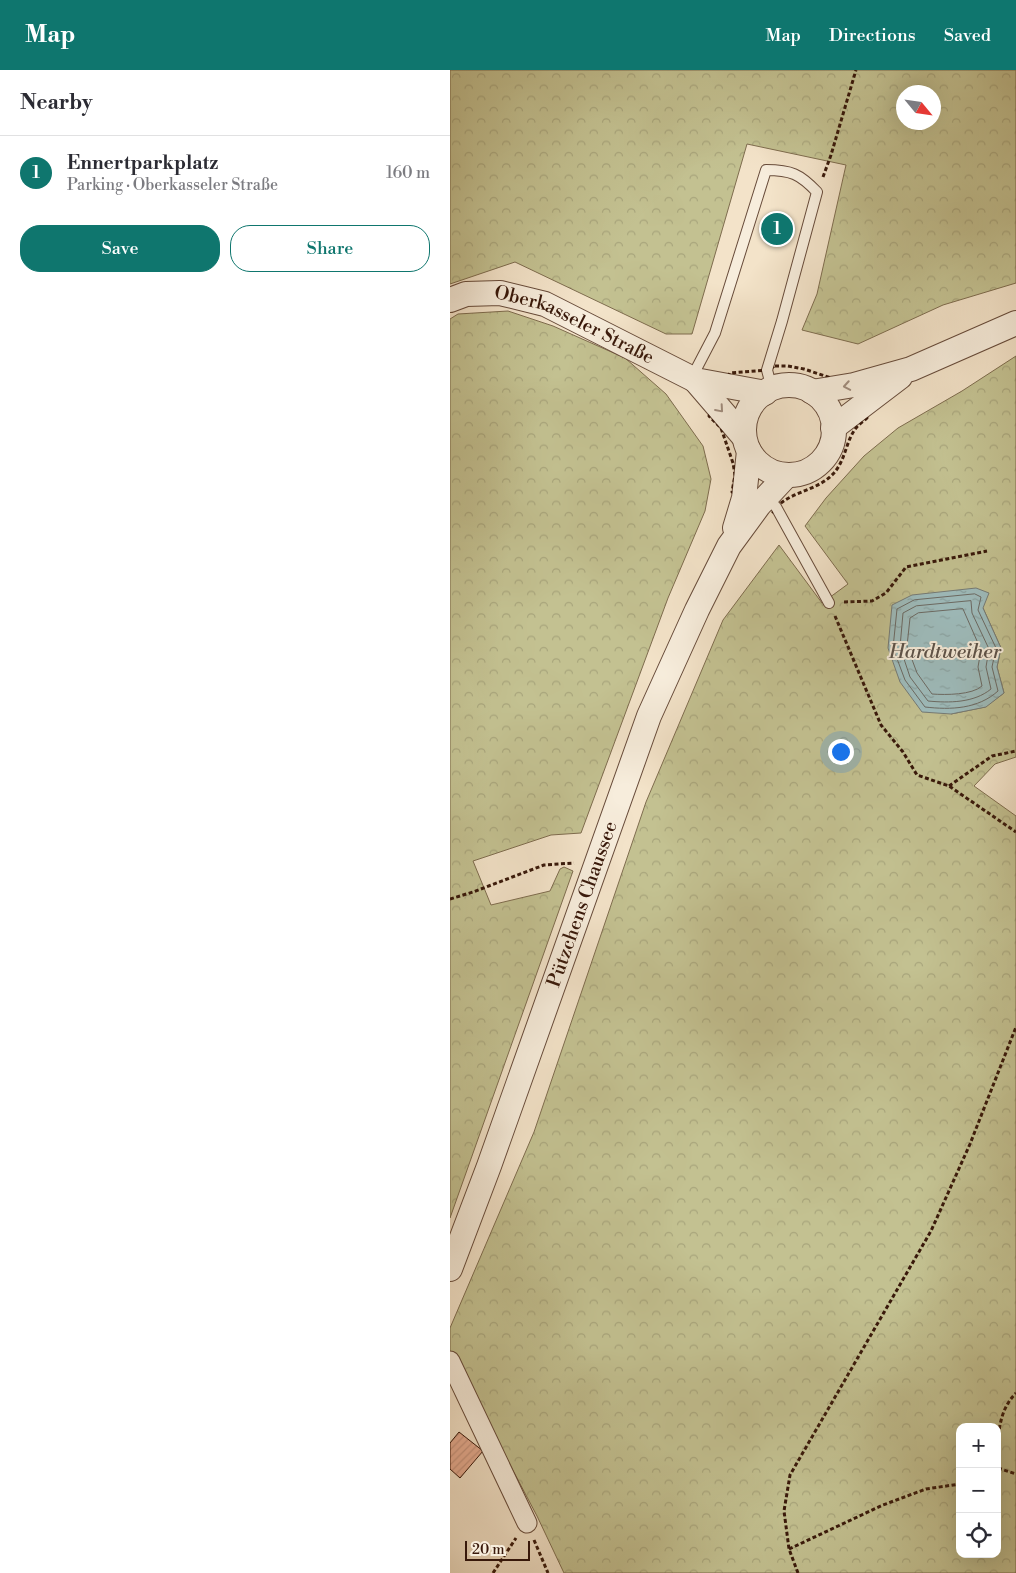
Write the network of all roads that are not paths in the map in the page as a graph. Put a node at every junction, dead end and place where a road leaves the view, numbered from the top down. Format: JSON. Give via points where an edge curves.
{"nodes":[{"id":1,"x":450,"y":300,"type":"edge"},
{"id":2,"x":1016,"y":323,"type":"edge"},
{"id":3,"x":693,"y":380,"type":"junction"},
{"id":4,"x":856,"y":389,"type":"junction"},
{"id":5,"x":769,"y":391,"type":"junction"},
{"id":6,"x":812,"y":392,"type":"junction"},
{"id":7,"x":834,"y":428,"type":"junction"},
{"id":8,"x":746,"y":444,"type":"junction"},
{"id":9,"x":787,"y":475,"type":"junction"},
{"id":10,"x":763,"y":503,"type":"junction"},
{"id":11,"x":729,"y":546,"type":"junction"},
{"id":12,"x":830,"y":603,"type":"road end"},
{"id":13,"x":450,"y":1269,"type":"edge"},
{"id":14,"x":450,"y":1361,"type":"edge"},
{"id":15,"x":527,"y":1523,"type":"road end"}],
"edges":[{"from":1,"to":3,"type":"street","name":"Oberkasseler Straße","via":[[466,294],[500,293],[545,304]]},
{"from":2,"to":4,"type":"street"},
{"from":3,"to":5,"type":"street","name":"Oberkasseler Straße"},
{"from":3,"to":5,"type":"lane","via":[[714,333],[766,170],[786,170],[805,178],[818,192],[767,370]]},
{"from":3,"to":8,"type":"street","name":"Oberkasseler Straße","one_way":true},
{"from":4,"to":6,"type":"street","one_way":true},
{"from":4,"to":7,"type":"street"},
{"from":5,"to":6,"type":"street","via":[[792,386]]},
{"from":5,"to":8,"type":"street","via":[[749,409],[745,422]]},
{"from":6,"to":7,"type":"street","via":[[830,412]]},
{"from":7,"to":9,"type":"street","via":[[832,444],[824,458],[812,469]]},
{"from":8,"to":9,"type":"street","via":[[757,462],[769,471]]},
{"from":8,"to":11,"type":"street","name":"Pützchens Chaussee","via":[[744,498]]},
{"from":9,"to":10,"type":"street","name":"Pützchens Chaussee"},
{"from":10,"to":11,"type":"street","name":"Pützchens Chaussee"},
{"from":10,"to":12,"type":"lane"},
{"from":11,"to":13,"type":"street","name":"Pützchens Chaussee","via":[[649,716]]},
{"from":14,"to":15,"type":"street"}]}
